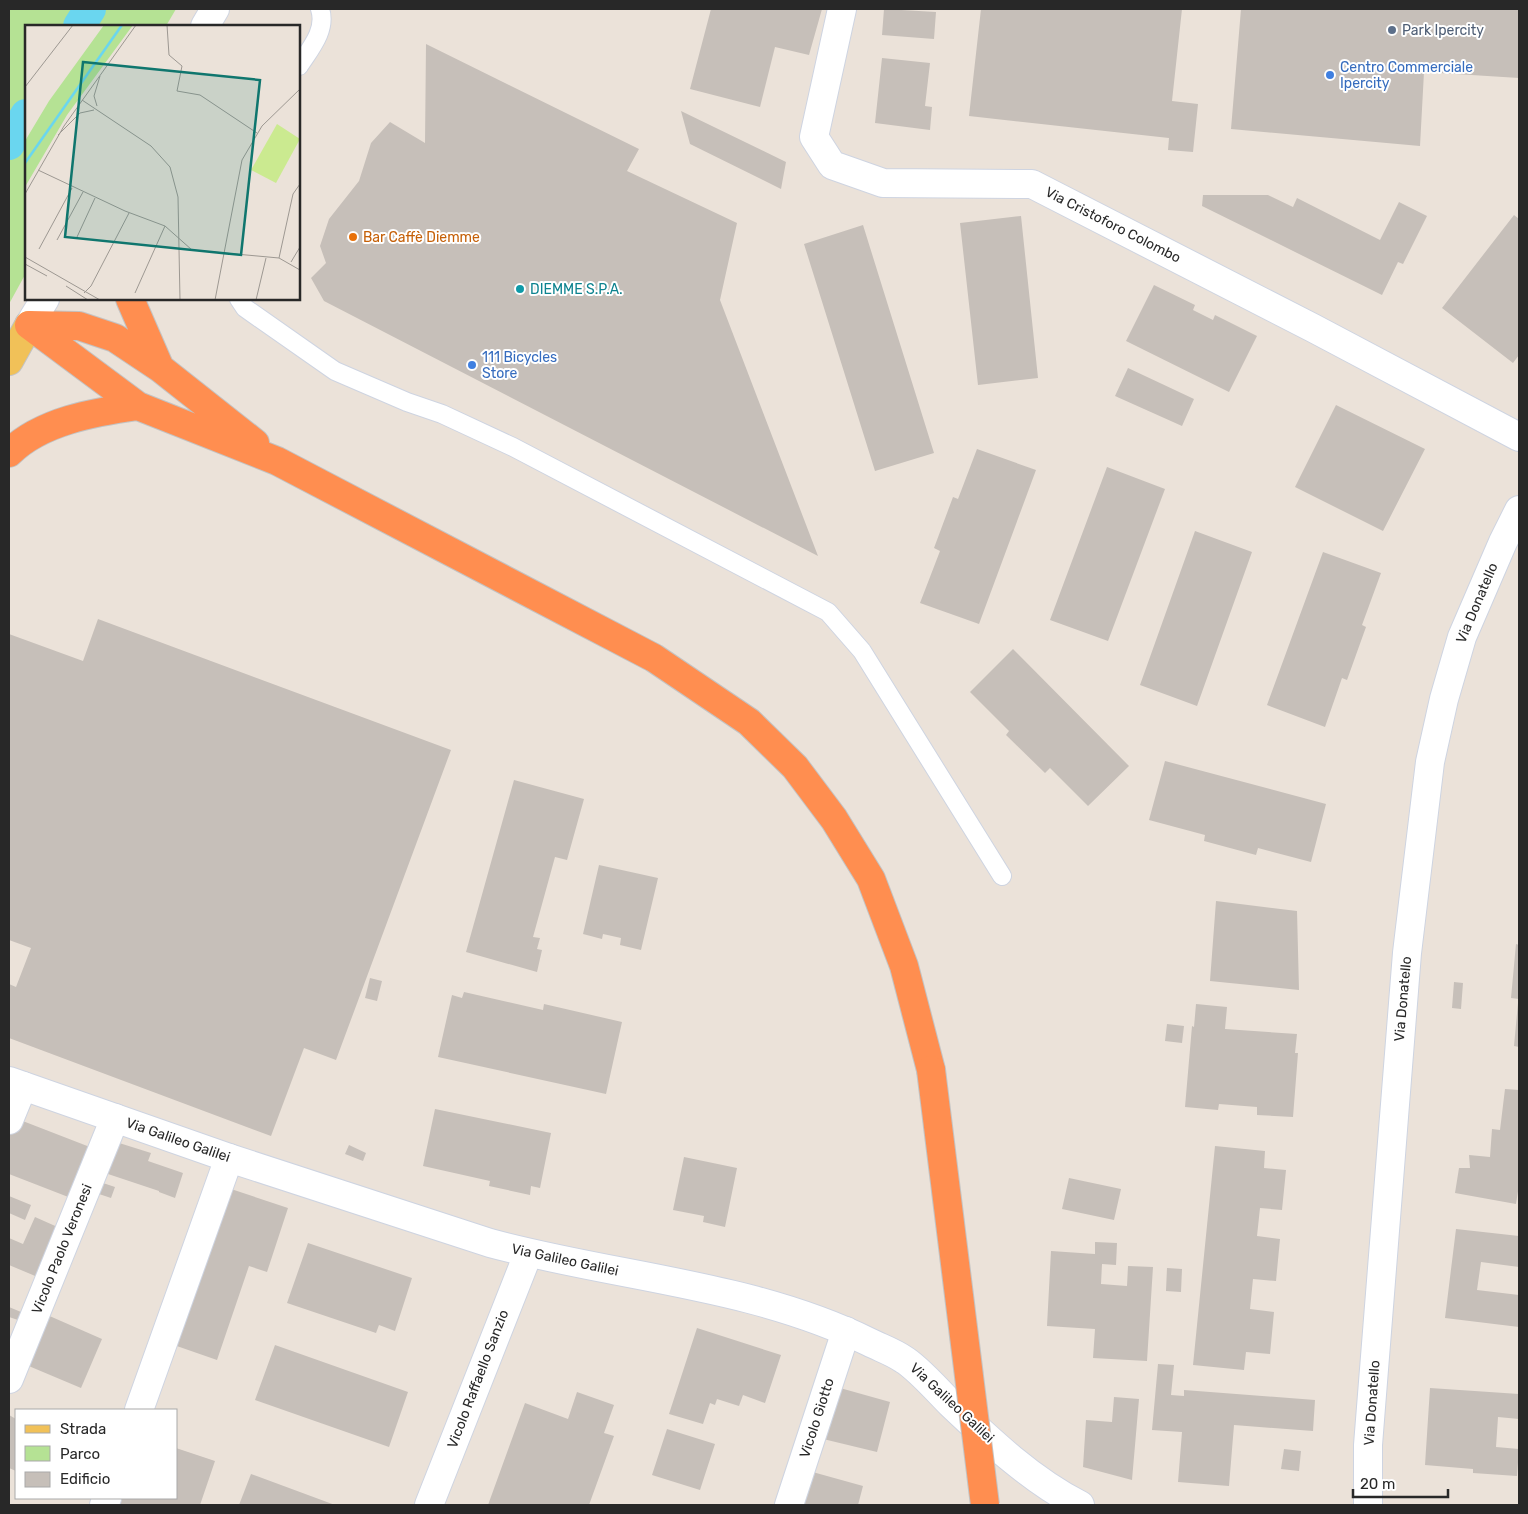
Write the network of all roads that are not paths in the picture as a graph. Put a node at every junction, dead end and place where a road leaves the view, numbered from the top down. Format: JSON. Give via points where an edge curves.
{"nodes":[{"id":1,"x":215,"y":9,"type":"edge"},
{"id":2,"x":320,"y":9,"type":"edge"},
{"id":3,"x":842,"y":9,"type":"edge"},
{"id":4,"x":206,"y":25,"type":"edge"},
{"id":5,"x":300,"y":64,"type":"edge"},
{"id":6,"x":44,"y":300,"type":"edge"},
{"id":7,"x":130,"y":300,"type":"edge"},
{"id":8,"x":240,"y":300,"type":"edge"},
{"id":9,"x":29,"y":325,"type":"junction"},
{"id":10,"x":9,"y":361,"type":"edge"},
{"id":11,"x":160,"y":368,"type":"junction"},
{"id":12,"x":138,"y":406,"type":"junction"},
{"id":13,"x":1519,"y":437,"type":"edge"},
{"id":14,"x":9,"y":453,"type":"edge"},
{"id":15,"x":277,"y":461,"type":"junction"},
{"id":16,"x":1519,"y":510,"type":"edge"},
{"id":17,"x":1002,"y":876,"type":"dead end"},
{"id":18,"x":16,"y":1083,"type":"edge"},
{"id":19,"x":115,"y":1118,"type":"junction"},
{"id":20,"x":9,"y":1120,"type":"edge"},
{"id":21,"x":229,"y":1158,"type":"junction"},
{"id":22,"x":528,"y":1254,"type":"junction"},
{"id":23,"x":846,"y":1331,"type":"junction"},
{"id":24,"x":9,"y":1379,"type":"edge"},
{"id":25,"x":138,"y":1409,"type":"edge"},
{"id":26,"x":429,"y":1505,"type":"edge"},
{"id":27,"x":789,"y":1505,"type":"edge"},
{"id":28,"x":985,"y":1505,"type":"edge"},
{"id":29,"x":1080,"y":1505,"type":"edge"},
{"id":30,"x":1368,"y":1505,"type":"edge"}],
"edges":[{"from":1,"to":4,"type":"street"},
{"from":2,"to":5,"type":"lane","via":[[319,35]]},
{"from":3,"to":13,"type":"street","name":"Via Cristoforo Colombo","via":[[814,137],[832,165],[883,183],[1032,184]]},
{"from":6,"to":9,"type":"street"},
{"from":7,"to":11,"type":"highway"},
{"from":8,"to":17,"type":"lane","via":[[245,308],[335,371],[513,447],[828,612],[862,651]]},
{"from":9,"to":10,"type":"main road"},
{"from":9,"to":11,"type":"highway","via":[[79,326],[116,338]]},
{"from":9,"to":12,"type":"highway"},
{"from":11,"to":15,"type":"highway"},
{"from":12,"to":14,"type":"highway","via":[[100,412],[54,426],[30,436]]},
{"from":12,"to":15,"type":"highway"},
{"from":15,"to":28,"type":"highway","bridge":true,"via":[[654,658],[750,722],[795,767],[834,819],[871,879],[904,966],[930,1070]]},
{"from":16,"to":30,"type":"street","name":"Via Donatello","via":[[1462,637],[1430,762],[1407,952],[1368,1445]]},
{"from":18,"to":19,"type":"street","name":"Via Galileo Galilei"},
{"from":18,"to":20,"type":"street"},
{"from":19,"to":21,"type":"street","name":"Via Galileo Galilei"},
{"from":19,"to":24,"type":"street","name":"Vicolo Paolo Veronesi"},
{"from":21,"to":22,"type":"street","name":"Via Galileo Galilei"},
{"from":21,"to":25,"type":"street"},
{"from":22,"to":23,"type":"street","name":"Via Galileo Galilei","via":[[725,1293],[788,1310]]},
{"from":22,"to":26,"type":"street","name":"Vicolo Raffaello Sanzio"},
{"from":23,"to":27,"type":"street","name":"Vicolo Giotto"},
{"from":23,"to":29,"type":"street","name":"Via Galileo Galilei","via":[[905,1359],[1018,1465]]}]}
